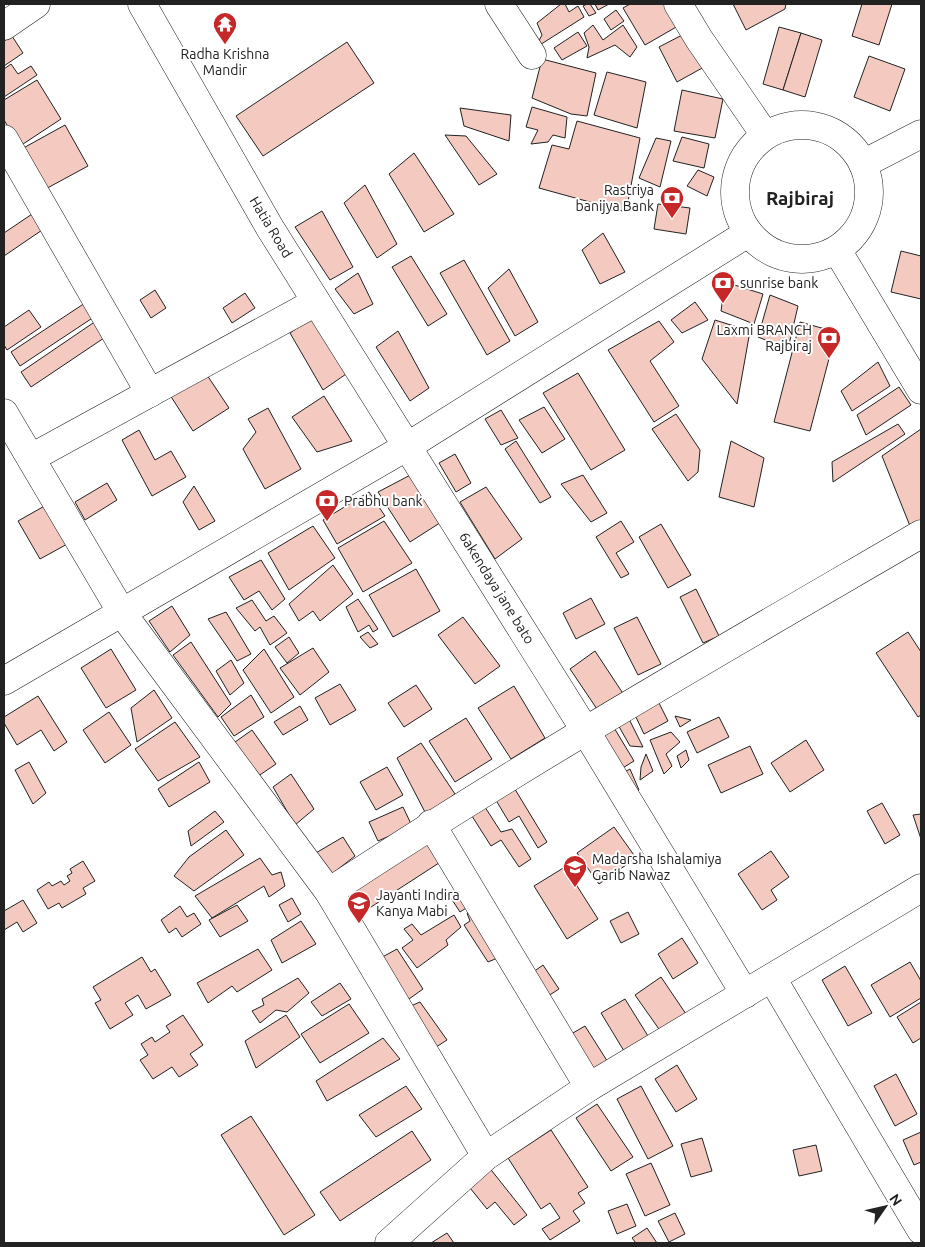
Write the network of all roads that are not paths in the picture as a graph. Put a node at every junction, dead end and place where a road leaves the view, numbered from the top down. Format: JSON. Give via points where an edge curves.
{"nodes":[{"id":1,"x":36,"y":4,"type":"edge"},
{"id":2,"x":142,"y":4,"type":"edge"},
{"id":3,"x":499,"y":4,"type":"edge"},
{"id":4,"x":678,"y":4,"type":"edge"},
{"id":5,"x":4,"y":26,"type":"edge"},
{"id":6,"x":532,"y":55,"type":"dead end"},
{"id":7,"x":921,"y":134,"type":"edge"},
{"id":8,"x":765,"y":135,"type":"junction"},
{"id":9,"x":4,"y":139,"type":"edge"},
{"id":10,"x":864,"y":164,"type":"junction"},
{"id":11,"x":748,"y":233,"type":"junction"},
{"id":12,"x":837,"y":250,"type":"junction"},
{"id":13,"x":316,"y":302,"type":"junction"},
{"id":14,"x":921,"y":390,"type":"edge"},
{"id":15,"x":150,"y":393,"type":"junction"},
{"id":16,"x":4,"y":413,"type":"edge"},
{"id":17,"x":408,"y":446,"type":"junction"},
{"id":18,"x":31,"y":458,"type":"junction"},
{"id":19,"x":921,"y":534,"type":"edge"},
{"id":20,"x":122,"y":613,"type":"junction"},
{"id":21,"x":4,"y":681,"type":"edge"},
{"id":22,"x":585,"y":730,"type":"junction"},
{"id":23,"x":431,"y":824,"type":"junction"},
{"id":24,"x":921,"y":888,"type":"edge"},
{"id":25,"x":329,"y":892,"type":"junction"},
{"id":26,"x":772,"y":978,"type":"junction"},
{"id":27,"x":745,"y":994,"type":"junction"},
{"id":28,"x":589,"y":1087,"type":"junction"},
{"id":29,"x":486,"y":1156,"type":"junction"},
{"id":30,"x":921,"y":1230,"type":"edge"},
{"id":31,"x":389,"y":1243,"type":"edge"}],
"edges":[{"from":1,"to":5,"type":"street"},
{"from":2,"to":13,"type":"street","name":"Hatia Road"},
{"from":3,"to":6,"type":"street"},
{"from":4,"to":8,"type":"street"},
{"from":7,"to":10,"type":"street"},
{"from":8,"to":10,"type":"street","via":[[783,127],[802,124],[821,127],[838,135]]},
{"from":8,"to":11,"type":"street","via":[[741,162],[735,180],[734,199]]},
{"from":9,"to":15,"type":"street"},
{"from":10,"to":12,"type":"street","via":[[869,196],[866,212],[860,227]]},
{"from":11,"to":12,"type":"street","via":[[774,254],[790,259],[822,257]]},
{"from":11,"to":17,"type":"street"},
{"from":12,"to":14,"type":"street"},
{"from":13,"to":15,"type":"street"},
{"from":13,"to":17,"type":"street","name":"Hatia Road"},
{"from":15,"to":18,"type":"street"},
{"from":16,"to":18,"type":"street"},
{"from":17,"to":20,"type":"street"},
{"from":17,"to":22,"type":"street","name":"6akendaya jane bato"},
{"from":18,"to":20,"type":"street"},
{"from":19,"to":22,"type":"street"},
{"from":20,"to":21,"type":"street"},
{"from":20,"to":25,"type":"street"},
{"from":22,"to":23,"type":"street"},
{"from":22,"to":27,"type":"street","name":"6akendaya jane bato"},
{"from":23,"to":25,"type":"street"},
{"from":23,"to":28,"type":"street"},
{"from":24,"to":26,"type":"street"},
{"from":25,"to":29,"type":"street"},
{"from":26,"to":27,"type":"street"},
{"from":26,"to":30,"type":"street"},
{"from":27,"to":28,"type":"street"},
{"from":28,"to":29,"type":"street"},
{"from":29,"to":31,"type":"street"}]}
